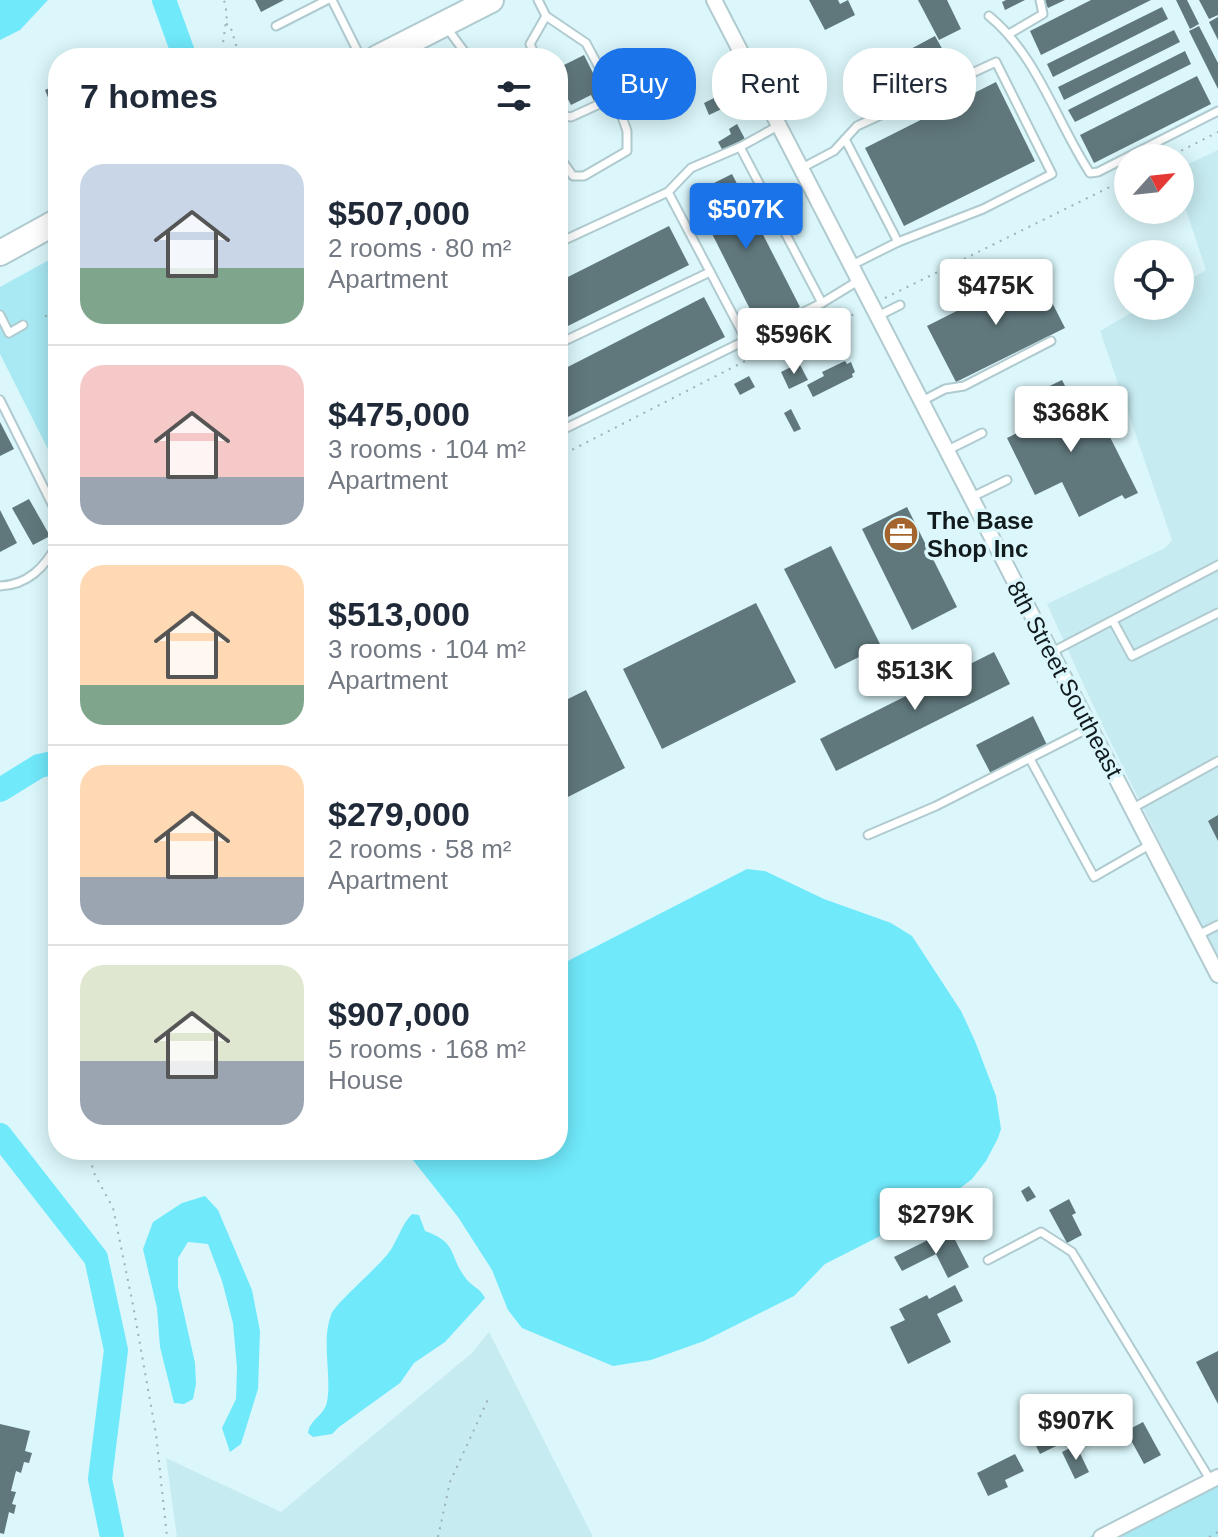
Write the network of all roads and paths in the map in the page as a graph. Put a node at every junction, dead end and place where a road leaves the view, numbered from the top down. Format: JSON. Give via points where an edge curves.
{"nodes":[{"id":1,"x":224,"y":0,"type":"edge"},
{"id":2,"x":329,"y":0,"type":"edge"},
{"id":3,"x":538,"y":0,"type":"edge"},
{"id":4,"x":714,"y":0,"type":"edge"},
{"id":5,"x":1040,"y":0,"type":"edge"},
{"id":6,"x":481,"y":2,"type":"edge"},
{"id":7,"x":546,"y":16,"type":"junction"},
{"id":8,"x":989,"y":16,"type":"dead end"},
{"id":9,"x":444,"y":23,"type":"junction"},
{"id":10,"x":226,"y":24,"type":"junction"},
{"id":11,"x":276,"y":26,"type":"dead end"},
{"id":12,"x":1009,"y":34,"type":"junction"},
{"id":13,"x":222,"y":48,"type":"edge"},
{"id":14,"x":238,"y":48,"type":"edge"},
{"id":15,"x":355,"y":48,"type":"edge"},
{"id":16,"x":396,"y":48,"type":"edge"},
{"id":17,"x":462,"y":48,"type":"edge"},
{"id":18,"x":532,"y":48,"type":"edge"},
{"id":19,"x":592,"y":54,"type":"edge"},
{"id":20,"x":592,"y":107,"type":"edge"},
{"id":21,"x":1218,"y":111,"type":"edge"},
{"id":22,"x":568,"y":116,"type":"edge"},
{"id":23,"x":623,"y":120,"type":"edge"},
{"id":24,"x":778,"y":126,"type":"junction"},
{"id":25,"x":1218,"y":132,"type":"edge"},
{"id":26,"x":845,"y":139,"type":"junction"},
{"id":27,"x":1194,"y":144,"type":"edge"},
{"id":28,"x":740,"y":147,"type":"junction"},
{"id":29,"x":568,"y":169,"type":"edge"},
{"id":30,"x":800,"y":169,"type":"junction"},
{"id":31,"x":1114,"y":185,"type":"edge"},
{"id":32,"x":668,"y":192,"type":"junction"},
{"id":33,"x":48,"y":227,"type":"edge"},
{"id":34,"x":568,"y":238,"type":"edge"},
{"id":35,"x":898,"y":242,"type":"junction"},
{"id":36,"x":0,"y":253,"type":"edge"},
{"id":37,"x":850,"y":266,"type":"junction"},
{"id":38,"x":710,"y":272,"type":"junction"},
{"id":39,"x":858,"y":281,"type":"junction"},
{"id":40,"x":822,"y":303,"type":"junction"},
{"id":41,"x":900,"y":305,"type":"dead end"},
{"id":42,"x":873,"y":312,"type":"junction"},
{"id":43,"x":0,"y":315,"type":"edge"},
{"id":44,"x":45,"y":316,"type":"dead end"},
{"id":45,"x":48,"y":316,"type":"edge"},
{"id":46,"x":23,"y":325,"type":"dead end"},
{"id":47,"x":745,"y":338,"type":"junction"},
{"id":48,"x":568,"y":339,"type":"edge"},
{"id":49,"x":1051,"y":341,"type":"dead end"},
{"id":50,"x":0,"y":400,"type":"edge"},
{"id":51,"x":920,"y":402,"type":"junction"},
{"id":52,"x":568,"y":427,"type":"edge"},
{"id":53,"x":982,"y":433,"type":"dead end"},
{"id":54,"x":946,"y":451,"type":"junction"},
{"id":55,"x":568,"y":452,"type":"edge"},
{"id":56,"x":1007,"y":480,"type":"dead end"},
{"id":57,"x":48,"y":496,"type":"edge"},
{"id":58,"x":970,"y":498,"type":"junction"},
{"id":59,"x":48,"y":560,"type":"edge"},
{"id":60,"x":1218,"y":565,"type":"edge"},
{"id":61,"x":0,"y":586,"type":"edge"},
{"id":62,"x":1218,"y":613,"type":"edge"},
{"id":63,"x":1113,"y":621,"type":"junction"},
{"id":64,"x":1052,"y":652,"type":"junction"},
{"id":65,"x":1091,"y":727,"type":"junction"},
{"id":66,"x":1030,"y":759,"type":"junction"},
{"id":67,"x":1218,"y":761,"type":"edge"},
{"id":68,"x":1133,"y":808,"type":"junction"},
{"id":69,"x":868,"y":835,"type":"dead end"},
{"id":70,"x":1151,"y":844,"type":"junction"},
{"id":71,"x":1218,"y":925,"type":"edge"},
{"id":72,"x":1198,"y":935,"type":"junction"},
{"id":73,"x":1218,"y":975,"type":"edge"},
{"id":74,"x":91,"y":1160,"type":"edge"},
{"id":75,"x":988,"y":1260,"type":"dead end"},
{"id":76,"x":490,"y":1395,"type":"dead end"},
{"id":77,"x":1214,"y":1479,"type":"edge"},
{"id":78,"x":1218,"y":1532,"type":"edge"},
{"id":79,"x":167,"y":1537,"type":"edge"},
{"id":80,"x":438,"y":1537,"type":"edge"},
{"id":81,"x":1101,"y":1537,"type":"edge"},
{"id":82,"x":1209,"y":1537,"type":"edge"}],
"edges":[{"from":1,"to":10,"type":"path"},
{"from":2,"to":11,"type":"lane"},
{"from":2,"to":15,"type":"lane"},
{"from":3,"to":7,"type":"lane"},
{"from":4,"to":24,"type":"street","name":"8th Street Southeast"},
{"from":5,"to":12,"type":"lane","via":[[1043,14]]},
{"from":6,"to":9,"type":"highway"},
{"from":7,"to":18,"type":"lane"},
{"from":7,"to":19,"type":"lane","via":[[586,43]]},
{"from":8,"to":12,"type":"lane"},
{"from":9,"to":16,"type":"highway"},
{"from":9,"to":17,"type":"lane"},
{"from":10,"to":13,"type":"path"},
{"from":10,"to":14,"type":"path"},
{"from":12,"to":21,"type":"lane","via":[[1090,173]]},
{"from":20,"to":22,"type":"lane"},
{"from":23,"to":29,"type":"lane","via":[[627,151],[584,176],[573,176]]},
{"from":24,"to":28,"type":"lane"},
{"from":24,"to":30,"type":"street","name":"8th Street Southeast"},
{"from":25,"to":27,"type":"path"},
{"from":26,"to":30,"type":"lane"},
{"from":26,"to":35,"type":"lane"},
{"from":26,"to":35,"type":"lane","via":[[857,126],[996,62],[1052,174],[983,209]]},
{"from":28,"to":32,"type":"lane","via":[[691,168]]},
{"from":28,"to":40,"type":"lane"},
{"from":30,"to":37,"type":"street","name":"8th Street Southeast"},
{"from":31,"to":42,"type":"path"},
{"from":32,"to":34,"type":"lane"},
{"from":32,"to":38,"type":"lane"},
{"from":33,"to":36,"type":"highway"},
{"from":35,"to":37,"type":"lane"},
{"from":37,"to":39,"type":"street","name":"8th Street Southeast"},
{"from":38,"to":47,"type":"lane"},
{"from":38,"to":48,"type":"lane"},
{"from":39,"to":40,"type":"lane"},
{"from":39,"to":42,"type":"street","name":"8th Street Southeast"},
{"from":40,"to":47,"type":"lane"},
{"from":41,"to":42,"type":"lane"},
{"from":42,"to":51,"type":"street","name":"8th Street Southeast"},
{"from":42,"to":55,"type":"path","via":[[770,357],[755,356]]},
{"from":43,"to":46,"type":"lane","via":[[9,333]]},
{"from":44,"to":45,"type":"path"},
{"from":47,"to":52,"type":"lane"},
{"from":49,"to":51,"type":"lane","via":[[964,386]]},
{"from":50,"to":57,"type":"lane"},
{"from":51,"to":54,"type":"street","name":"8th Street Southeast"},
{"from":53,"to":54,"type":"lane"},
{"from":54,"to":58,"type":"street","name":"8th Street Southeast"},
{"from":56,"to":58,"type":"lane"},
{"from":58,"to":64,"type":"street","name":"8th Street Southeast"},
{"from":59,"to":61,"type":"lane","via":[[24,582]]},
{"from":60,"to":63,"type":"lane"},
{"from":62,"to":63,"type":"lane","via":[[1132,656]]},
{"from":63,"to":64,"type":"lane"},
{"from":64,"to":65,"type":"street","name":"8th Street Southeast"},
{"from":65,"to":66,"type":"lane"},
{"from":65,"to":68,"type":"street","name":"8th Street Southeast"},
{"from":66,"to":69,"type":"lane"},
{"from":66,"to":70,"type":"lane","via":[[1094,877]]},
{"from":67,"to":68,"type":"lane"},
{"from":68,"to":70,"type":"street","name":"8th Street Southeast"},
{"from":70,"to":72,"type":"street","name":"8th Street Southeast"},
{"from":71,"to":72,"type":"lane"},
{"from":72,"to":73,"type":"street","name":"8th Street Southeast"},
{"from":74,"to":79,"type":"path","via":[[113,1208],[133,1305],[156,1434]]},
{"from":75,"to":77,"type":"lane","via":[[1041,1232],[1072,1252]]},
{"from":76,"to":80,"type":"path","via":[[450,1482]]},
{"from":77,"to":81,"type":"street"},
{"from":78,"to":82,"type":"path"}]}
